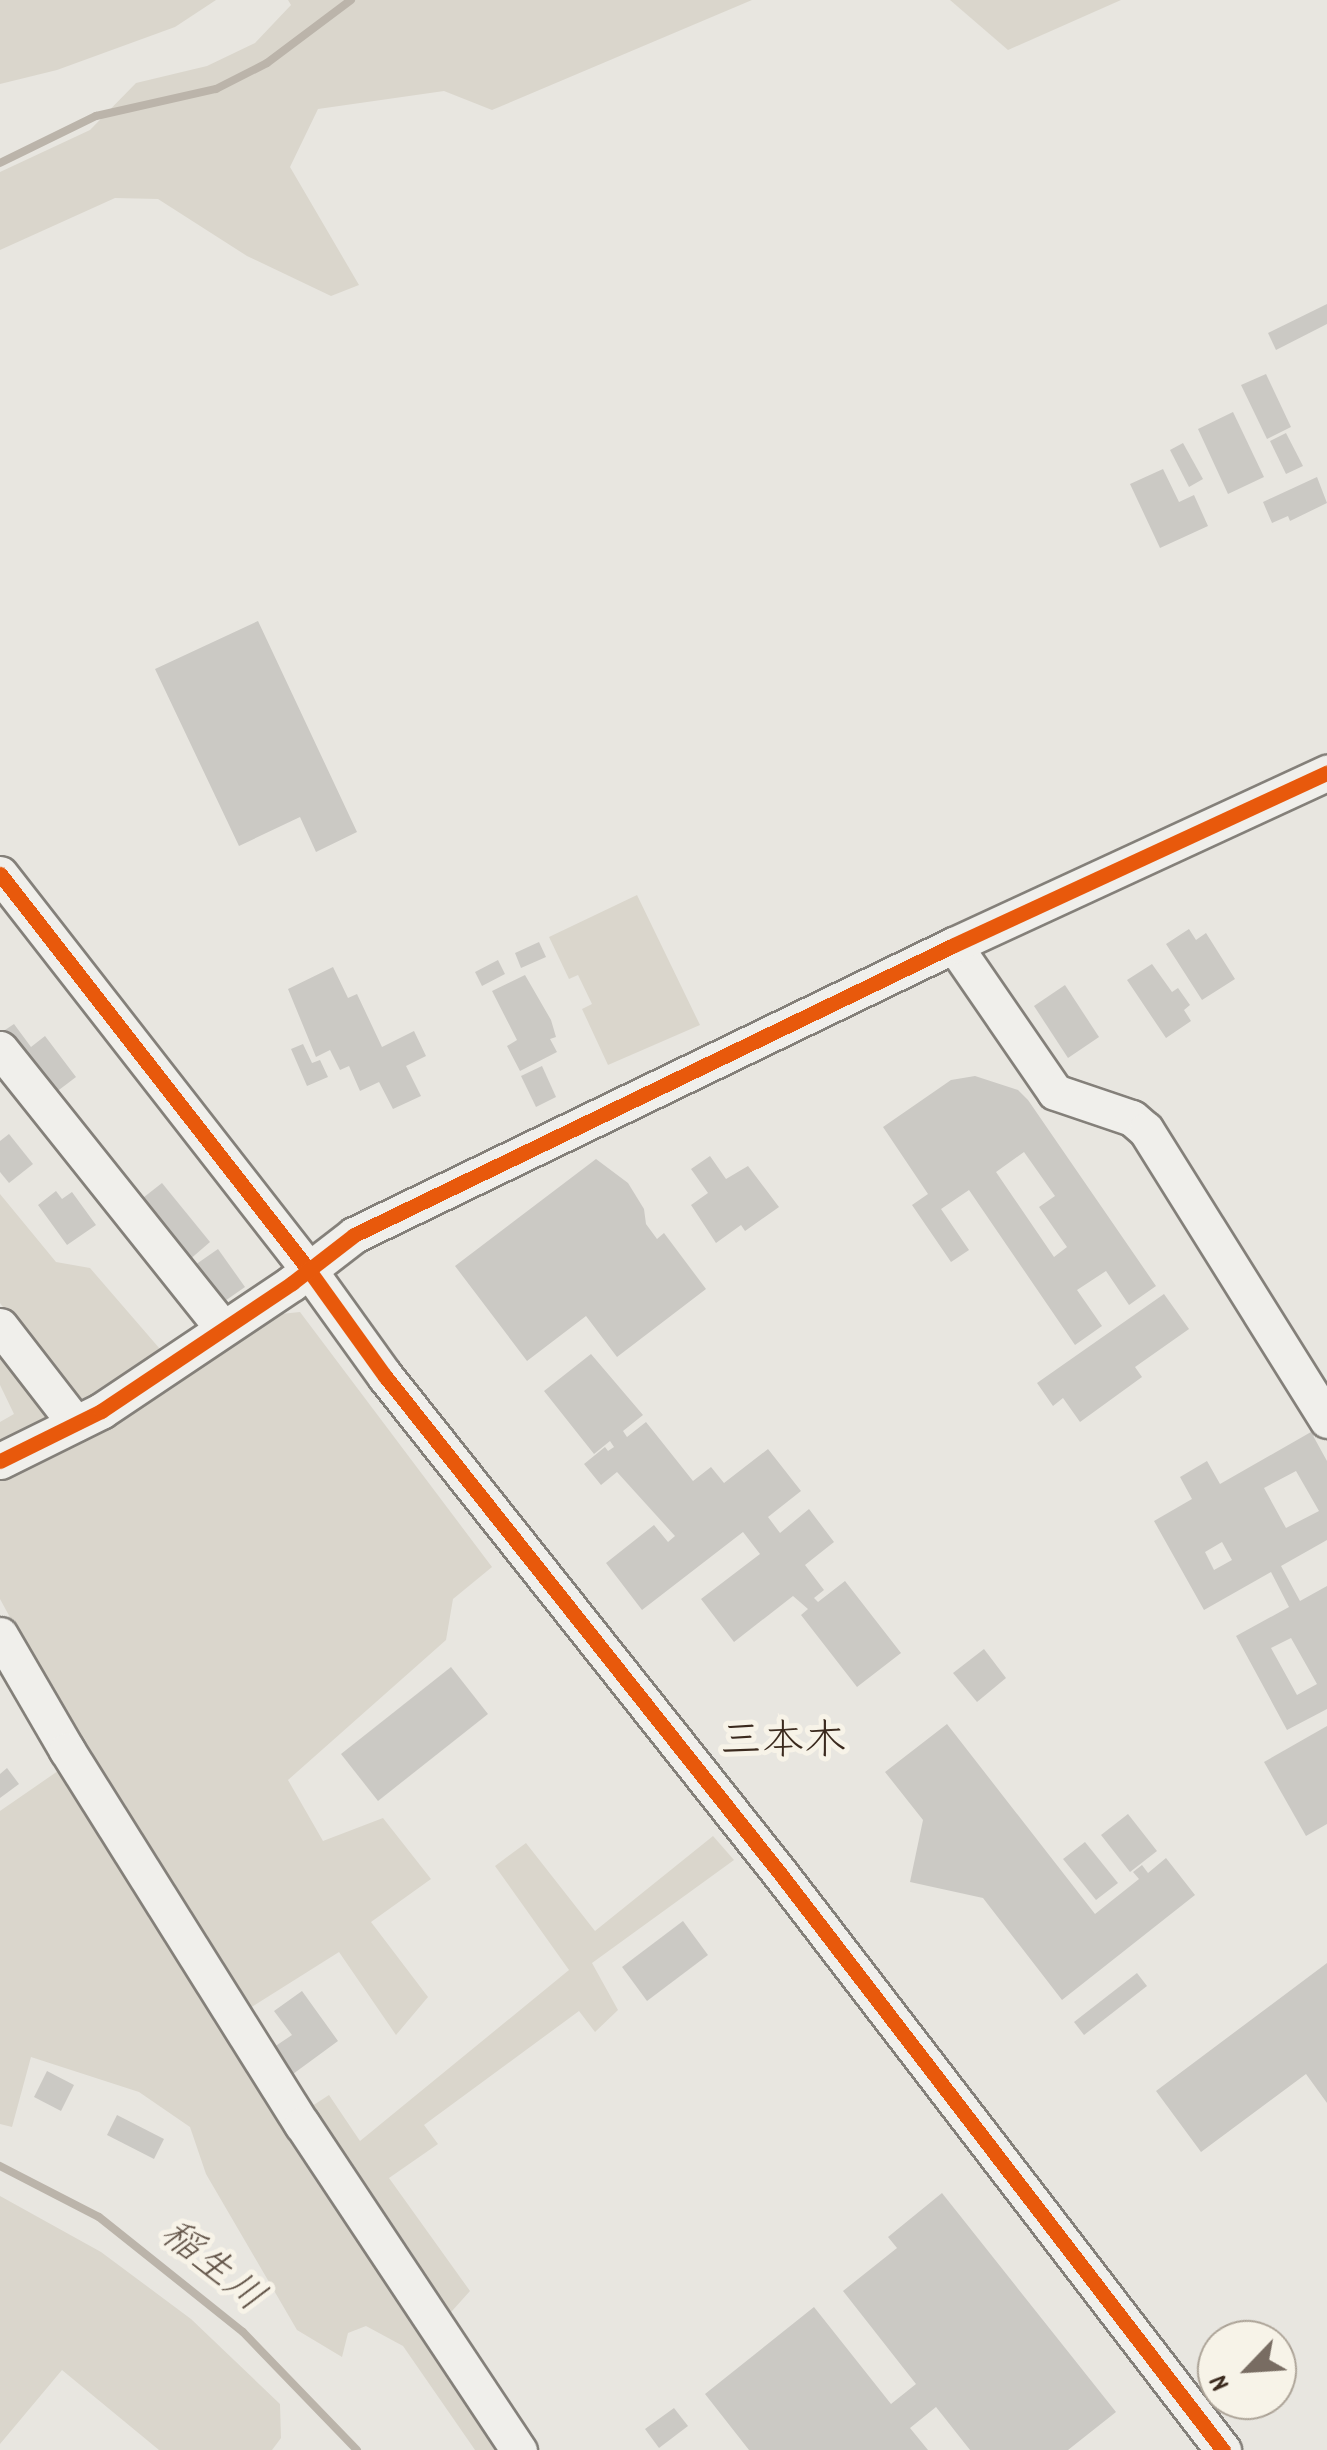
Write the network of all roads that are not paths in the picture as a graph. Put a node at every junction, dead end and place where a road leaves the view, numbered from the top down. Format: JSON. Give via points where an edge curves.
{"nodes":[{"id":1,"x":1327,"y":773,"type":"edge"},
{"id":2,"x":0,"y":874,"type":"edge"},
{"id":3,"x":954,"y":946,"type":"junction"},
{"id":4,"x":0,"y":1049,"type":"edge"},
{"id":5,"x":308,"y":1269,"type":"junction"},
{"id":6,"x":0,"y":1326,"type":"edge"},
{"id":7,"x":222,"y":1328,"type":"junction"},
{"id":8,"x":1327,"y":1420,"type":"edge"},
{"id":9,"x":75,"y":1423,"type":"junction"},
{"id":10,"x":0,"y":1461,"type":"edge"},
{"id":11,"x":0,"y":1635,"type":"edge"},
{"id":12,"x":519,"y":2450,"type":"edge"},
{"id":13,"x":1223,"y":2450,"type":"edge"}],
"edges":[{"from":1,"to":3,"type":"street"},
{"from":2,"to":5,"type":"street"},
{"from":3,"to":5,"type":"street","via":[[354,1236]]},
{"from":3,"to":8,"type":"street","via":[[1055,1092],[1132,1118],[1146,1130]]},
{"from":4,"to":7,"type":"street"},
{"from":5,"to":7,"type":"street"},
{"from":5,"to":13,"type":"street"},
{"from":6,"to":9,"type":"street"},
{"from":7,"to":9,"type":"street"},
{"from":9,"to":10,"type":"street"},
{"from":11,"to":12,"type":"street","via":[[302,2124]]}]}
